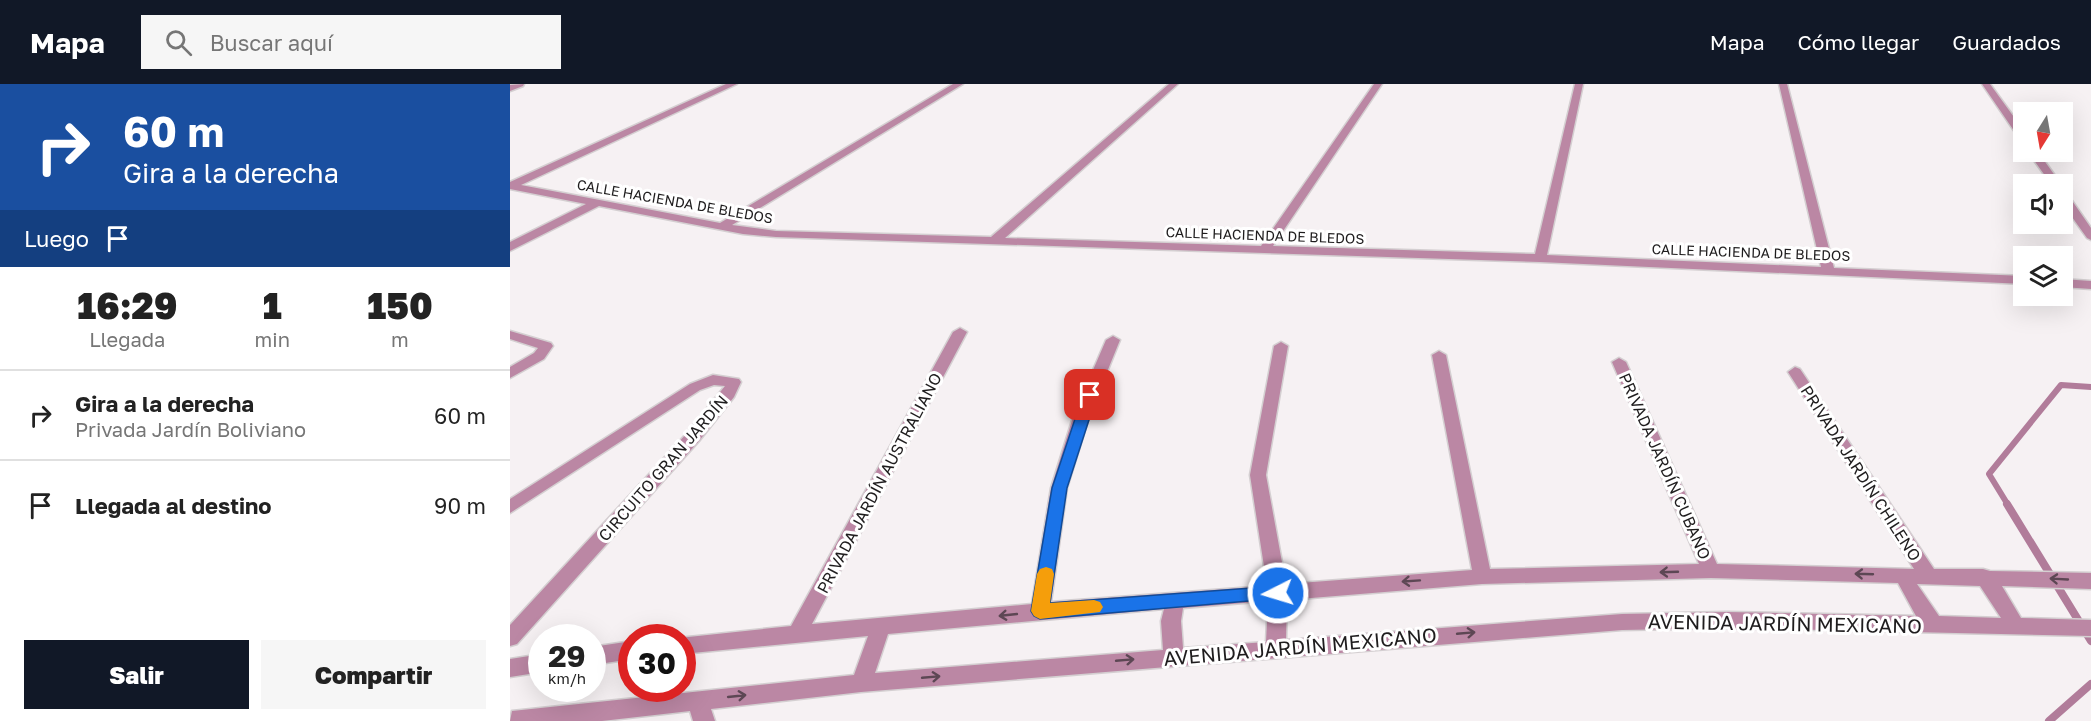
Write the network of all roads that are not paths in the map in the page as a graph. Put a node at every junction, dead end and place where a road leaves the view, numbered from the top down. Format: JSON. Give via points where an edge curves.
{"nodes":[{"id":1,"x":520,"y":84,"type":"edge"},
{"id":2,"x":733,"y":84,"type":"edge"},
{"id":3,"x":959,"y":84,"type":"edge"},
{"id":4,"x":1174,"y":84,"type":"edge"},
{"id":5,"x":1378,"y":84,"type":"edge"},
{"id":6,"x":1579,"y":84,"type":"edge"},
{"id":7,"x":1783,"y":84,"type":"edge"},
{"id":8,"x":1986,"y":84,"type":"edge"},
{"id":9,"x":510,"y":88,"type":"edge"},
{"id":10,"x":2013,"y":123,"type":"edge"},
{"id":11,"x":510,"y":186,"type":"edge"},
{"id":12,"x":597,"y":203,"type":"junction"},
{"id":13,"x":2073,"y":210,"type":"edge"},
{"id":14,"x":721,"y":227,"type":"junction"},
{"id":15,"x":2091,"y":236,"type":"edge"},
{"id":16,"x":994,"y":241,"type":"junction"},
{"id":17,"x":510,"y":247,"type":"edge"},
{"id":18,"x":1264,"y":250,"type":"junction"},
{"id":19,"x":1540,"y":258,"type":"junction"},
{"id":20,"x":1828,"y":269,"type":"junction"},
{"id":21,"x":2013,"y":279,"type":"edge"},
{"id":22,"x":2073,"y":284,"type":"edge"},
{"id":23,"x":2091,"y":285,"type":"edge"},
{"id":24,"x":960,"y":332,"type":"dead end"},
{"id":25,"x":510,"y":335,"type":"edge"},
{"id":26,"x":1113,"y":340,"type":"dead end"},
{"id":27,"x":1281,"y":346,"type":"dead end"},
{"id":28,"x":1439,"y":355,"type":"dead end"},
{"id":29,"x":1619,"y":362,"type":"dead end"},
{"id":30,"x":1795,"y":372,"type":"dead end"},
{"id":31,"x":510,"y":373,"type":"edge"},
{"id":32,"x":510,"y":507,"type":"edge"},
{"id":33,"x":1711,"y":571,"type":"junction"},
{"id":34,"x":1928,"y":575,"type":"junction"},
{"id":35,"x":1904,"y":576,"type":"junction"},
{"id":36,"x":1983,"y":576,"type":"junction"},
{"id":37,"x":1482,"y":577,"type":"junction"},
{"id":38,"x":2091,"y":580,"type":"edge"},
{"id":39,"x":1278,"y":593,"type":"junction"},
{"id":40,"x":1175,"y":601,"type":"junction"},
{"id":41,"x":1040,"y":611,"type":"junction"},
{"id":42,"x":1934,"y":624,"type":"junction"},
{"id":43,"x":2015,"y":626,"type":"junction"},
{"id":44,"x":880,"y":628,"type":"junction"},
{"id":45,"x":2091,"y":628,"type":"edge"},
{"id":46,"x":797,"y":633,"type":"junction"},
{"id":47,"x":510,"y":638,"type":"edge"},
{"id":48,"x":696,"y":644,"type":"edge"},
{"id":49,"x":1276,"y":649,"type":"junction"},
{"id":50,"x":1173,"y":656,"type":"junction"},
{"id":51,"x":528,"y":665,"type":"edge"},
{"id":52,"x":510,"y":668,"type":"edge"},
{"id":53,"x":861,"y":683,"type":"junction"},
{"id":54,"x":697,"y":700,"type":"junction"},
{"id":55,"x":512,"y":721,"type":"edge"},
{"id":56,"x":704,"y":721,"type":"edge"}],
"edges":[{"from":1,"to":9,"type":"street"},
{"from":2,"to":11,"type":"street"},
{"from":3,"to":14,"type":"street"},
{"from":4,"to":16,"type":"street"},
{"from":5,"to":18,"type":"street"},
{"from":6,"to":19,"type":"street"},
{"from":7,"to":20,"type":"street"},
{"from":8,"to":10,"type":"street"},
{"from":11,"to":12,"type":"street","name":"CALLE HACIENDA DE BLEDOS"},
{"from":12,"to":14,"type":"street","name":"CALLE HACIENDA DE BLEDOS"},
{"from":12,"to":17,"type":"street"},
{"from":13,"to":15,"type":"street"},
{"from":14,"to":16,"type":"street","name":"CALLE HACIENDA DE BLEDOS","via":[[776,234]]},
{"from":16,"to":18,"type":"street","name":"CALLE HACIENDA DE BLEDOS"},
{"from":18,"to":19,"type":"street","name":"CALLE HACIENDA DE BLEDOS"},
{"from":19,"to":20,"type":"street","name":"CALLE HACIENDA DE BLEDOS"},
{"from":20,"to":21,"type":"street","name":"CALLE HACIENDA DE BLEDOS"},
{"from":22,"to":23,"type":"street"},
{"from":24,"to":46,"type":"street","name":"PRIVADA JARDÍN AUSTRALIANO"},
{"from":25,"to":31,"type":"street","via":[[546,346],[539,356]]},
{"from":26,"to":41,"type":"street","via":[[1082,414],[1059,488]]},
{"from":27,"to":39,"type":"street","via":[[1257,475]]},
{"from":28,"to":37,"type":"street"},
{"from":29,"to":33,"type":"street","name":"PRIVADA JARDÍN CUBANO"},
{"from":30,"to":34,"type":"street","name":"PRIVADA JARDÍN CHILENO"},
{"from":32,"to":47,"type":"street","name":"CIRCUITO GRAN JARDÍN","via":[[695,387],[713,380],[734,382],[729,394],[679,453]]},
{"from":35,"to":33,"type":"street","one_way":true},
{"from":33,"to":37,"type":"street","one_way":true},
{"from":34,"to":35,"type":"street"},
{"from":34,"to":36,"type":"street"},
{"from":35,"to":42,"type":"street"},
{"from":38,"to":36,"type":"street","one_way":true},
{"from":36,"to":43,"type":"street"},
{"from":37,"to":39,"type":"street","one_way":true},
{"from":39,"to":40,"type":"street"},
{"from":39,"to":49,"type":"street"},
{"from":40,"to":41,"type":"street"},
{"from":40,"to":50,"type":"street","via":[[1171,621]]},
{"from":41,"to":44,"type":"street","one_way":true},
{"from":42,"to":43,"type":"street","name":"AVENIDA JARDÍN MEXICANO"},
{"from":49,"to":42,"type":"street","name":"AVENIDA JARDÍN MEXICANO","one_way":true,"via":[[1622,622]]},
{"from":43,"to":45,"type":"street","name":"AVENIDA JARDÍN MEXICANO"},
{"from":44,"to":46,"type":"street"},
{"from":44,"to":53,"type":"street"},
{"from":46,"to":48,"type":"street"},
{"from":49,"to":50,"type":"street","name":"AVENIDA JARDÍN MEXICANO"},
{"from":53,"to":50,"type":"street","name":"AVENIDA JARDÍN MEXICANO","one_way":true},
{"from":51,"to":52,"type":"street"},
{"from":54,"to":53,"type":"street","name":"AVENIDA JARDÍN MEXICANO","one_way":true},
{"from":54,"to":55,"type":"street","name":"AVENIDA JARDÍN MEXICANO"},
{"from":54,"to":56,"type":"street"}]}
